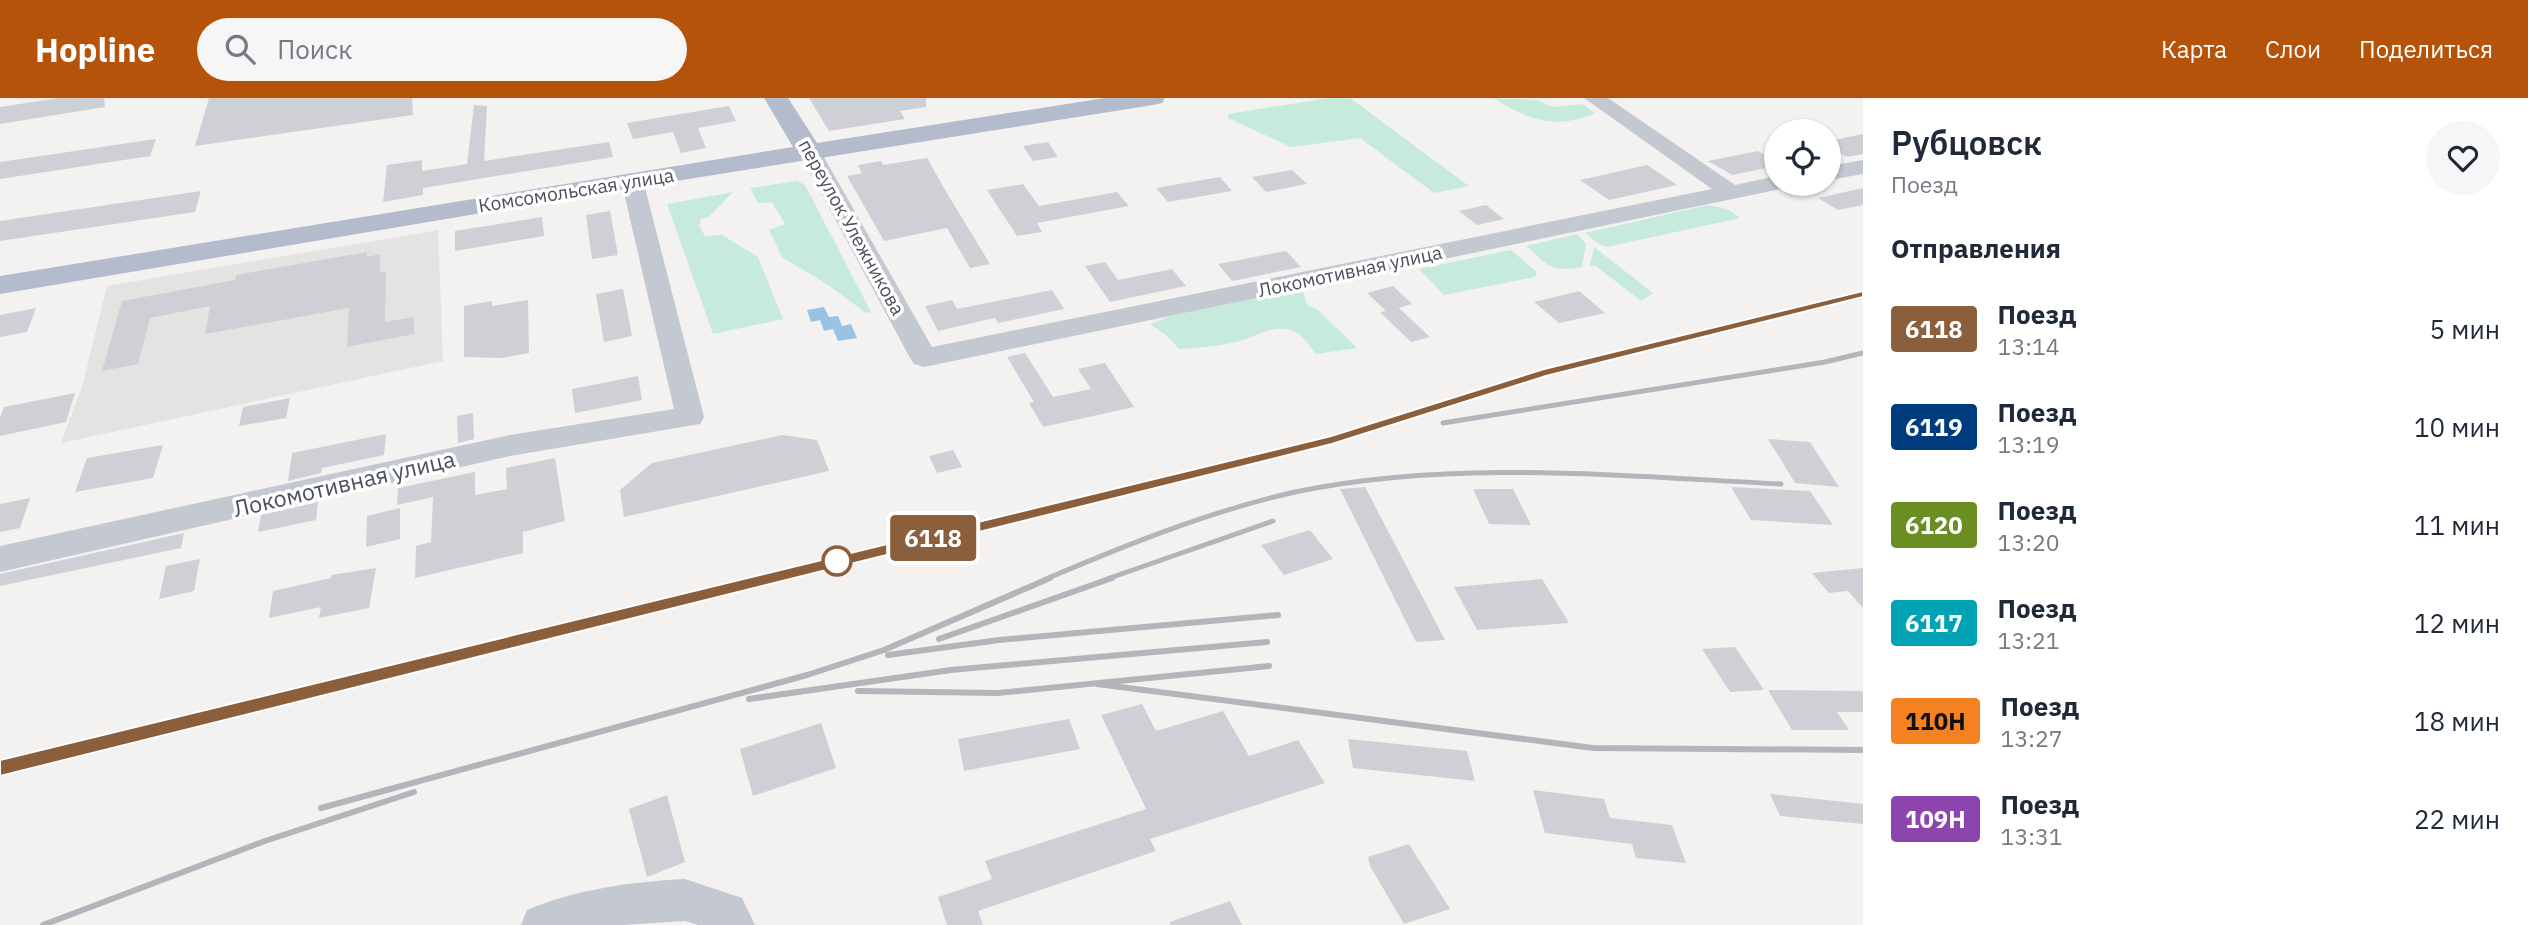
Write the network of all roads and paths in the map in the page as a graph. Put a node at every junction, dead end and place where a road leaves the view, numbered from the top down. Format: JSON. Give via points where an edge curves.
{"nodes":[{"id":1,"x":776,"y":98,"type":"edge"},
{"id":2,"x":1153,"y":98,"type":"edge"},
{"id":3,"x":1594,"y":98,"type":"edge"},
{"id":4,"x":810,"y":152,"type":"junction"},
{"id":5,"x":1863,"y":167,"type":"edge"},
{"id":6,"x":1841,"y":171,"type":"edge"},
{"id":7,"x":632,"y":180,"type":"junction"},
{"id":8,"x":1764,"y":185,"type":"edge"},
{"id":9,"x":1731,"y":192,"type":"junction"},
{"id":10,"x":0,"y":285,"type":"edge"},
{"id":11,"x":924,"y":358,"type":"joint"},
{"id":12,"x":0,"y":559,"type":"edge"},
{"id":13,"x":542,"y":925,"type":"edge"},
{"id":14,"x":734,"y":925,"type":"edge"}],
"edges":[{"from":1,"to":4,"type":"main road","name":"переулок Улежникова"},
{"from":2,"to":4,"type":"main road","name":"Комсомольская улица"},
{"from":3,"to":9,"type":"street"},
{"from":4,"to":7,"type":"main road","name":"Комсомольская улица"},
{"from":4,"to":11,"type":"street","name":"переулок Улежникова"},
{"from":5,"to":6,"type":"street"},
{"from":7,"to":10,"type":"main road","name":"Комсомольская улица"},
{"from":7,"to":12,"type":"street","name":"Локомотивная улица","via":[[690,417],[532,440]]},
{"from":8,"to":9,"type":"street","name":"Локомотивная улица"},
{"from":9,"to":11,"type":"street","name":"Локомотивная улица"},
{"from":13,"to":14,"type":"street","via":[[625,903],[685,900],[727,913]]}]}
